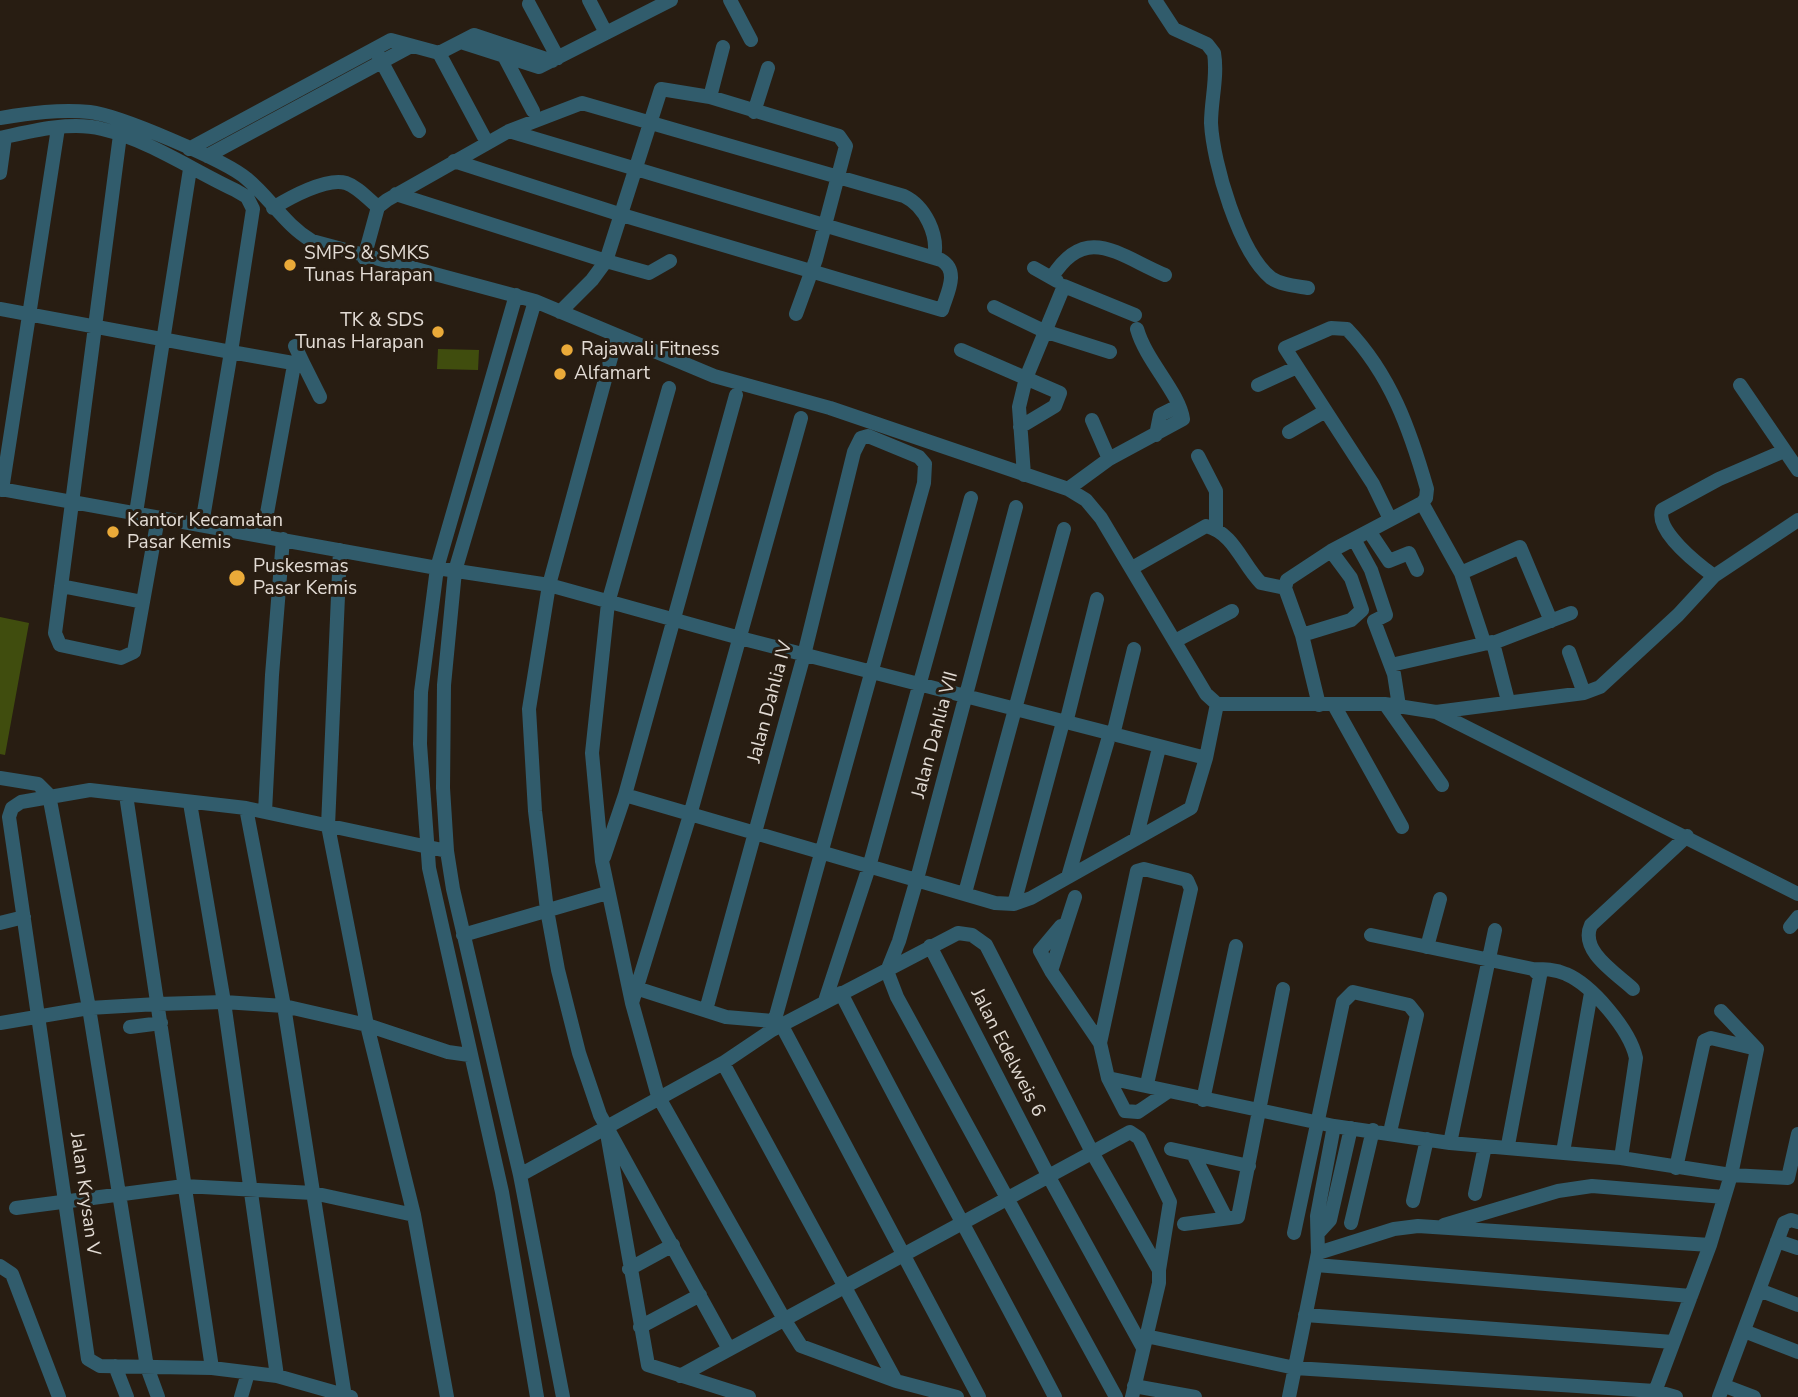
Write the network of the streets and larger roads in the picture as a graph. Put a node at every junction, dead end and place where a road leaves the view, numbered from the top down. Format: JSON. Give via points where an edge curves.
{"nodes":[{"id":1,"x":589,"y":0,"type":"edge"},
{"id":2,"x":671,"y":0,"type":"edge"},
{"id":3,"x":730,"y":0,"type":"edge"},
{"id":4,"x":1155,"y":0,"type":"edge"},
{"id":5,"x":529,"y":4,"type":"dead end"},
{"id":6,"x":652,"y":4,"type":"edge"},
{"id":7,"x":606,"y":33,"type":"junction"},
{"id":8,"x":751,"y":40,"type":"dead end"},
{"id":9,"x":461,"y":42,"type":"junction"},
{"id":10,"x":723,"y":47,"type":"dead end"},
{"id":11,"x":439,"y":53,"type":"junction"},
{"id":12,"x":378,"y":55,"type":"junction"},
{"id":13,"x":504,"y":56,"type":"junction"},
{"id":14,"x":555,"y":59,"type":"junction"},
{"id":15,"x":768,"y":68,"type":"dead end"},
{"id":16,"x":710,"y":97,"type":"junction"},
{"id":17,"x":533,"y":111,"type":"dead end"},
{"id":18,"x":754,"y":112,"type":"junction"},
{"id":19,"x":0,"y":118,"type":"edge"},
{"id":20,"x":651,"y":122,"type":"junction"},
{"id":21,"x":58,"y":128,"type":"junction"},
{"id":22,"x":419,"y":131,"type":"dead end"},
{"id":23,"x":509,"y":131,"type":"junction"},
{"id":24,"x":120,"y":135,"type":"junction"},
{"id":25,"x":484,"y":137,"type":"dead end"},
{"id":26,"x":3,"y":138,"type":"edge"},
{"id":27,"x":189,"y":149,"type":"junction"},
{"id":28,"x":207,"y":156,"type":"junction"},
{"id":29,"x":454,"y":161,"type":"junction"},
{"id":30,"x":190,"y":169,"type":"junction"},
{"id":31,"x":634,"y":170,"type":"junction"},
{"id":32,"x":0,"y":173,"type":"edge"},
{"id":33,"x":838,"y":179,"type":"junction"},
{"id":34,"x":396,"y":194,"type":"junction"},
{"id":35,"x":378,"y":207,"type":"junction"},
{"id":36,"x":273,"y":208,"type":"junction"},
{"id":37,"x":622,"y":215,"type":"junction"},
{"id":38,"x":823,"y":224,"type":"junction"},
{"id":39,"x":364,"y":258,"type":"junction"},
{"id":40,"x":934,"y":258,"type":"junction"},
{"id":41,"x":606,"y":261,"type":"junction"},
{"id":42,"x":670,"y":261,"type":"dead end"},
{"id":43,"x":1034,"y":268,"type":"dead end"},
{"id":44,"x":811,"y":272,"type":"junction"},
{"id":45,"x":1164,"y":275,"type":"dead end"},
{"id":46,"x":1052,"y":277,"type":"junction"},
{"id":47,"x":1064,"y":286,"type":"junction"},
{"id":48,"x":1308,"y":288,"type":"dead end"},
{"id":49,"x":516,"y":295,"type":"junction"},
{"id":50,"x":535,"y":301,"type":"junction"},
{"id":51,"x":994,"y":307,"type":"dead end"},
{"id":52,"x":0,"y":309,"type":"edge"},
{"id":53,"x":560,"y":312,"type":"junction"},
{"id":54,"x":796,"y":314,"type":"dead end"},
{"id":55,"x":28,"y":315,"type":"junction"},
{"id":56,"x":97,"y":327,"type":"junction"},
{"id":57,"x":1044,"y":331,"type":"junction"},
{"id":58,"x":165,"y":340,"type":"junction"},
{"id":59,"x":615,"y":343,"type":"dead end"},
{"id":60,"x":295,"y":346,"type":"dead end"},
{"id":61,"x":961,"y":350,"type":"dead end"},
{"id":62,"x":231,"y":352,"type":"junction"},
{"id":63,"x":1110,"y":352,"type":"dead end"},
{"id":64,"x":299,"y":365,"type":"junction"},
{"id":65,"x":1295,"y":368,"type":"junction"},
{"id":66,"x":1026,"y":378,"type":"junction"},
{"id":67,"x":1741,"y":384,"type":"dead end"},
{"id":68,"x":1258,"y":385,"type":"dead end"},
{"id":69,"x":669,"y":388,"type":"dead end"},
{"id":70,"x":736,"y":395,"type":"dead end"},
{"id":71,"x":320,"y":397,"type":"dead end"},
{"id":72,"x":1324,"y":412,"type":"junction"},
{"id":73,"x":801,"y":418,"type":"dead end"},
{"id":74,"x":1092,"y":420,"type":"dead end"},
{"id":75,"x":1020,"y":427,"type":"junction"},
{"id":76,"x":1289,"y":432,"type":"dead end"},
{"id":77,"x":1784,"y":451,"type":"junction"},
{"id":78,"x":1198,"y":456,"type":"dead end"},
{"id":79,"x":1110,"y":459,"type":"junction"},
{"id":80,"x":1798,"y":470,"type":"edge"},
{"id":81,"x":1024,"y":475,"type":"junction"},
{"id":82,"x":1,"y":489,"type":"edge"},
{"id":83,"x":1068,"y":489,"type":"junction"},
{"id":84,"x":971,"y":498,"type":"dead end"},
{"id":85,"x":71,"y":503,"type":"junction"},
{"id":86,"x":1422,"y":503,"type":"junction"},
{"id":87,"x":1016,"y":508,"type":"dead end"},
{"id":88,"x":136,"y":513,"type":"junction"},
{"id":89,"x":158,"y":518,"type":"junction"},
{"id":90,"x":1390,"y":519,"type":"junction"},
{"id":91,"x":1798,"y":520,"type":"edge"},
{"id":92,"x":202,"y":524,"type":"junction"},
{"id":93,"x":1216,"y":528,"type":"junction"},
{"id":94,"x":1064,"y":529,"type":"dead end"},
{"id":95,"x":1369,"y":531,"type":"junction"},
{"id":96,"x":263,"y":535,"type":"junction"},
{"id":97,"x":283,"y":539,"type":"junction"},
{"id":98,"x":1354,"y":539,"type":"junction"},
{"id":99,"x":340,"y":550,"type":"junction"},
{"id":100,"x":1331,"y":551,"type":"junction"},
{"id":101,"x":1389,"y":561,"type":"junction"},
{"id":102,"x":438,"y":568,"type":"junction"},
{"id":103,"x":1132,"y":568,"type":"junction"},
{"id":104,"x":1371,"y":570,"type":"junction"},
{"id":105,"x":1418,"y":570,"type":"dead end"},
{"id":106,"x":455,"y":571,"type":"junction"},
{"id":107,"x":1461,"y":573,"type":"junction"},
{"id":108,"x":1714,"y":576,"type":"junction"},
{"id":109,"x":549,"y":585,"type":"junction"},
{"id":110,"x":61,"y":586,"type":"junction"},
{"id":111,"x":1285,"y":588,"type":"junction"},
{"id":112,"x":1097,"y":599,"type":"dead end"},
{"id":113,"x":143,"y":602,"type":"junction"},
{"id":114,"x":608,"y":603,"type":"junction"},
{"id":115,"x":1232,"y":611,"type":"dead end"},
{"id":116,"x":1572,"y":613,"type":"dead end"},
{"id":117,"x":674,"y":619,"type":"junction"},
{"id":118,"x":1551,"y":621,"type":"junction"},
{"id":119,"x":1302,"y":635,"type":"junction"},
{"id":120,"x":740,"y":638,"type":"junction"},
{"id":121,"x":1175,"y":641,"type":"junction"},
{"id":122,"x":1489,"y":643,"type":"junction"},
{"id":123,"x":1134,"y":649,"type":"dead end"},
{"id":124,"x":1569,"y":652,"type":"dead end"},
{"id":125,"x":804,"y":655,"type":"junction"},
{"id":126,"x":1391,"y":665,"type":"junction"},
{"id":127,"x":870,"y":671,"type":"junction"},
{"id":128,"x":918,"y":685,"type":"junction"},
{"id":129,"x":1584,"y":693,"type":"junction"},
{"id":130,"x":967,"y":697,"type":"junction"},
{"id":131,"x":1508,"y":701,"type":"junction"},
{"id":132,"x":1326,"y":705,"type":"junction"},
{"id":133,"x":1392,"y":705,"type":"junction"},
{"id":134,"x":1013,"y":708,"type":"junction"},
{"id":135,"x":1217,"y":712,"type":"junction"},
{"id":136,"x":1436,"y":712,"type":"junction"},
{"id":137,"x":1064,"y":722,"type":"junction"},
{"id":138,"x":1111,"y":734,"type":"junction"},
{"id":139,"x":1159,"y":748,"type":"junction"},
{"id":140,"x":1206,"y":758,"type":"junction"},
{"id":141,"x":0,"y":778,"type":"edge"},
{"id":142,"x":1442,"y":785,"type":"dead end"},
{"id":143,"x":49,"y":795,"type":"junction"},
{"id":144,"x":126,"y":795,"type":"junction"},
{"id":145,"x":625,"y":795,"type":"junction"},
{"id":146,"x":190,"y":803,"type":"junction"},
{"id":147,"x":246,"y":808,"type":"junction"},
{"id":148,"x":265,"y":812,"type":"junction"},
{"id":149,"x":690,"y":815,"type":"junction"},
{"id":150,"x":328,"y":826,"type":"junction"},
{"id":151,"x":1402,"y":827,"type":"dead end"},
{"id":152,"x":756,"y":833,"type":"junction"},
{"id":153,"x":1687,"y":836,"type":"junction"},
{"id":154,"x":1136,"y":839,"type":"junction"},
{"id":155,"x":427,"y":848,"type":"junction"},
{"id":156,"x":447,"y":851,"type":"junction"},
{"id":157,"x":820,"y":851,"type":"junction"},
{"id":158,"x":602,"y":861,"type":"junction"},
{"id":159,"x":869,"y":867,"type":"junction"},
{"id":160,"x":1068,"y":877,"type":"junction"},
{"id":161,"x":917,"y":879,"type":"junction"},
{"id":162,"x":607,"y":893,"type":"junction"},
{"id":163,"x":965,"y":893,"type":"junction"},
{"id":164,"x":1798,"y":894,"type":"edge"},
{"id":165,"x":1074,"y":897,"type":"dead end"},
{"id":166,"x":1440,"y":899,"type":"dead end"},
{"id":167,"x":1014,"y":904,"type":"junction"},
{"id":168,"x":547,"y":910,"type":"junction"},
{"id":169,"x":24,"y":917,"type":"junction"},
{"id":170,"x":0,"y":923,"type":"edge"},
{"id":171,"x":1495,"y":930,"type":"dead end"},
{"id":172,"x":1371,"y":934,"type":"dead end"},
{"id":173,"x":463,"y":935,"type":"junction"},
{"id":174,"x":930,"y":946,"type":"junction"},
{"id":175,"x":1236,"y":946,"type":"dead end"},
{"id":176,"x":1427,"y":947,"type":"junction"},
{"id":177,"x":1486,"y":960,"type":"junction"},
{"id":178,"x":1533,"y":969,"type":"junction"},
{"id":179,"x":887,"y":971,"type":"junction"},
{"id":180,"x":1283,"y":989,"type":"dead end"},
{"id":181,"x":1633,"y":989,"type":"dead end"},
{"id":182,"x":841,"y":993,"type":"junction"},
{"id":183,"x":1591,"y":993,"type":"junction"},
{"id":184,"x":636,"y":996,"type":"junction"},
{"id":185,"x":825,"y":1001,"type":"junction"},
{"id":186,"x":225,"y":1002,"type":"junction"},
{"id":187,"x":158,"y":1004,"type":"junction"},
{"id":188,"x":284,"y":1006,"type":"junction"},
{"id":189,"x":89,"y":1008,"type":"junction"},
{"id":190,"x":706,"y":1010,"type":"junction"},
{"id":191,"x":1721,"y":1011,"type":"dead end"},
{"id":192,"x":40,"y":1015,"type":"junction"},
{"id":193,"x":0,"y":1023,"type":"edge"},
{"id":194,"x":161,"y":1023,"type":"junction"},
{"id":195,"x":366,"y":1025,"type":"junction"},
{"id":196,"x":776,"y":1025,"type":"junction"},
{"id":197,"x":130,"y":1027,"type":"dead end"},
{"id":198,"x":1100,"y":1044,"type":"junction"},
{"id":199,"x":1757,"y":1049,"type":"junction"},
{"id":200,"x":469,"y":1055,"type":"junction"},
{"id":201,"x":723,"y":1063,"type":"junction"},
{"id":202,"x":1108,"y":1078,"type":"junction"},
{"id":203,"x":1147,"y":1084,"type":"junction"},
{"id":204,"x":1169,"y":1091,"type":"junction"},
{"id":205,"x":658,"y":1097,"type":"junction"},
{"id":206,"x":1203,"y":1100,"type":"junction"},
{"id":207,"x":1261,"y":1112,"type":"junction"},
{"id":208,"x":1317,"y":1122,"type":"junction"},
{"id":209,"x":1334,"y":1126,"type":"junction"},
{"id":210,"x":606,"y":1127,"type":"junction"},
{"id":211,"x":1352,"y":1128,"type":"junction"},
{"id":212,"x":1373,"y":1130,"type":"junction"},
{"id":213,"x":1390,"y":1132,"type":"junction"},
{"id":214,"x":1798,"y":1133,"type":"edge"},
{"id":215,"x":1427,"y":1139,"type":"junction"},
{"id":216,"x":1450,"y":1143,"type":"junction"},
{"id":217,"x":1508,"y":1145,"type":"junction"},
{"id":218,"x":1485,"y":1146,"type":"junction"},
{"id":219,"x":1171,"y":1149,"type":"dead end"},
{"id":220,"x":1796,"y":1151,"type":"edge"},
{"id":221,"x":1563,"y":1152,"type":"junction"},
{"id":222,"x":1093,"y":1154,"type":"junction"},
{"id":223,"x":1193,"y":1154,"type":"junction"},
{"id":224,"x":1621,"y":1158,"type":"junction"},
{"id":225,"x":1249,"y":1166,"type":"junction"},
{"id":226,"x":1676,"y":1168,"type":"junction"},
{"id":227,"x":1731,"y":1175,"type":"junction"},
{"id":228,"x":1049,"y":1177,"type":"junction"},
{"id":229,"x":520,"y":1180,"type":"junction"},
{"id":230,"x":1324,"y":1181,"type":"junction"},
{"id":231,"x":1340,"y":1184,"type":"junction"},
{"id":232,"x":184,"y":1186,"type":"junction"},
{"id":233,"x":252,"y":1188,"type":"junction"},
{"id":234,"x":502,"y":1192,"type":"junction"},
{"id":235,"x":313,"y":1193,"type":"junction"},
{"id":236,"x":118,"y":1194,"type":"junction"},
{"id":237,"x":1475,"y":1194,"type":"dead end"},
{"id":238,"x":1724,"y":1197,"type":"junction"},
{"id":239,"x":64,"y":1199,"type":"junction"},
{"id":240,"x":1009,"y":1199,"type":"junction"},
{"id":241,"x":1413,"y":1201,"type":"dead end"},
{"id":242,"x":16,"y":1208,"type":"dead end"},
{"id":243,"x":414,"y":1215,"type":"junction"},
{"id":244,"x":1226,"y":1218,"type":"junction"},
{"id":245,"x":1798,"y":1222,"type":"edge"},
{"id":246,"x":964,"y":1223,"type":"junction"},
{"id":247,"x":1351,"y":1223,"type":"dead end"},
{"id":248,"x":1184,"y":1224,"type":"dead end"},
{"id":249,"x":1436,"y":1227,"type":"junction"},
{"id":250,"x":1319,"y":1232,"type":"junction"},
{"id":251,"x":1293,"y":1233,"type":"dead end"},
{"id":252,"x":1777,"y":1241,"type":"junction"},
{"id":253,"x":673,"y":1245,"type":"junction"},
{"id":254,"x":1710,"y":1245,"type":"junction"},
{"id":255,"x":1798,"y":1248,"type":"edge"},
{"id":256,"x":904,"y":1255,"type":"junction"},
{"id":257,"x":1317,"y":1259,"type":"junction"},
{"id":258,"x":0,"y":1266,"type":"edge"},
{"id":259,"x":629,"y":1269,"type":"junction"},
{"id":260,"x":1158,"y":1270,"type":"junction"},
{"id":261,"x":845,"y":1286,"type":"junction"},
{"id":262,"x":1759,"y":1290,"type":"junction"},
{"id":263,"x":700,"y":1295,"type":"junction"},
{"id":264,"x":1691,"y":1296,"type":"junction"},
{"id":265,"x":1798,"y":1305,"type":"edge"},
{"id":266,"x":1305,"y":1315,"type":"junction"},
{"id":267,"x":784,"y":1319,"type":"junction"},
{"id":268,"x":640,"y":1327,"type":"junction"},
{"id":269,"x":1744,"y":1331,"type":"junction"},
{"id":270,"x":1145,"y":1342,"type":"junction"},
{"id":271,"x":1673,"y":1342,"type":"junction"},
{"id":272,"x":729,"y":1349,"type":"junction"},
{"id":273,"x":1798,"y":1352,"type":"edge"},
{"id":274,"x":115,"y":1366,"type":"junction"},
{"id":275,"x":147,"y":1367,"type":"junction"},
{"id":276,"x":212,"y":1368,"type":"junction"},
{"id":277,"x":1295,"y":1368,"type":"junction"},
{"id":278,"x":248,"y":1373,"type":"junction"},
{"id":279,"x":277,"y":1376,"type":"junction"},
{"id":280,"x":680,"y":1376,"type":"junction"},
{"id":281,"x":895,"y":1381,"type":"junction"},
{"id":282,"x":298,"y":1391,"type":"edge"},
{"id":283,"x":1133,"y":1392,"type":"edge"},
{"id":284,"x":1722,"y":1392,"type":"edge"},
{"id":285,"x":1654,"y":1394,"type":"edge"},
{"id":286,"x":347,"y":1396,"type":"edge"},
{"id":287,"x":59,"y":1397,"type":"edge"},
{"id":288,"x":127,"y":1397,"type":"edge"},
{"id":289,"x":158,"y":1397,"type":"edge"},
{"id":290,"x":241,"y":1397,"type":"edge"},
{"id":291,"x":447,"y":1397,"type":"edge"},
{"id":292,"x":537,"y":1397,"type":"edge"},
{"id":293,"x":563,"y":1397,"type":"edge"},
{"id":294,"x":749,"y":1397,"type":"edge"},
{"id":295,"x":957,"y":1397,"type":"edge"},
{"id":296,"x":979,"y":1397,"type":"edge"},
{"id":297,"x":1055,"y":1397,"type":"edge"},
{"id":298,"x":1116,"y":1397,"type":"edge"},
{"id":299,"x":1195,"y":1397,"type":"edge"},
{"id":300,"x":1289,"y":1397,"type":"edge"},
{"id":301,"x":1676,"y":1397,"type":"edge"},
{"id":302,"x":1754,"y":1397,"type":"edge"}],
"edges":[{"from":1,"to":7,"type":"street"},
{"from":2,"to":6,"type":"street"},
{"from":3,"to":8,"type":"street"},
{"from":4,"to":48,"type":"street","via":[[1174,29],[1207,44],[1214,53],[1211,119],[1216,161],[1251,253],[1273,279]]},
{"from":5,"to":14,"type":"street"},
{"from":6,"to":7,"type":"street"},
{"from":7,"to":14,"type":"street"},
{"from":9,"to":11,"type":"street"},
{"from":9,"to":13,"type":"street"},
{"from":9,"to":14,"type":"street","via":[[474,35]]},
{"from":10,"to":16,"type":"street"},
{"from":11,"to":12,"type":"street","via":[[411,46]]},
{"from":11,"to":25,"type":"street"},
{"from":12,"to":22,"type":"street"},
{"from":12,"to":27,"type":"street"},
{"from":12,"to":28,"type":"street"},
{"from":13,"to":14,"type":"street","via":[[539,67]]},
{"from":13,"to":17,"type":"street"},
{"from":15,"to":18,"type":"street"},
{"from":16,"to":18,"type":"street"},
{"from":16,"to":20,"type":"street","via":[[663,88]]},
{"from":18,"to":33,"type":"street","via":[[842,138],[846,146]]},
{"from":19,"to":27,"type":"street","via":[[45,111],[94,112]]},
{"from":20,"to":23,"type":"street","via":[[582,103]]},
{"from":20,"to":31,"type":"street"},
{"from":20,"to":33,"type":"street"},
{"from":21,"to":24,"type":"street","via":[[93,127]]},
{"from":21,"to":26,"type":"street"},
{"from":21,"to":55,"type":"street"},
{"from":23,"to":29,"type":"street"},
{"from":23,"to":31,"type":"street"},
{"from":24,"to":30,"type":"street"},
{"from":24,"to":56,"type":"street"},
{"from":26,"to":32,"type":"street"},
{"from":27,"to":28,"type":"street"},
{"from":28,"to":36,"type":"street","via":[[245,176]]},
{"from":29,"to":34,"type":"street"},
{"from":29,"to":37,"type":"street"},
{"from":30,"to":58,"type":"street"},
{"from":30,"to":62,"type":"street","via":[[242,194],[253,209]]},
{"from":31,"to":37,"type":"street"},
{"from":31,"to":38,"type":"street"},
{"from":33,"to":38,"type":"street"},
{"from":33,"to":40,"type":"street","via":[[915,201],[931,229]]},
{"from":34,"to":35,"type":"street"},
{"from":34,"to":41,"type":"street"},
{"from":35,"to":36,"type":"street","via":[[355,189],[338,183],[299,192]]},
{"from":35,"to":39,"type":"street"},
{"from":36,"to":39,"type":"street","via":[[312,242]]},
{"from":37,"to":41,"type":"street"},
{"from":37,"to":44,"type":"street"},
{"from":38,"to":40,"type":"street"},
{"from":38,"to":44,"type":"street"},
{"from":39,"to":49,"type":"street"},
{"from":40,"to":44,"type":"street","via":[[952,272],[942,310]]},
{"from":41,"to":42,"type":"street","via":[[649,273]]},
{"from":41,"to":53,"type":"street"},
{"from":43,"to":46,"type":"street"},
{"from":44,"to":54,"type":"street"},
{"from":45,"to":46,"type":"street","via":[[1103,248],[1087,246],[1068,255]]},
{"from":46,"to":47,"type":"street"},
{"from":47,"to":57,"type":"street"},
{"from":47,"to":79,"type":"street","via":[[1136,322],[1144,353],[1178,406],[1181,421]]},
{"from":49,"to":50,"type":"street"},
{"from":49,"to":102,"type":"street"},
{"from":50,"to":53,"type":"street"},
{"from":50,"to":106,"type":"street"},
{"from":51,"to":57,"type":"street"},
{"from":52,"to":55,"type":"street"},
{"from":53,"to":81,"type":"street","via":[[714,376],[830,408]]},
{"from":55,"to":56,"type":"street"},
{"from":55,"to":82,"type":"street"},
{"from":56,"to":58,"type":"street"},
{"from":56,"to":85,"type":"street"},
{"from":57,"to":63,"type":"street"},
{"from":57,"to":66,"type":"street"},
{"from":58,"to":62,"type":"street"},
{"from":58,"to":88,"type":"street"},
{"from":59,"to":109,"type":"street"},
{"from":60,"to":64,"type":"street"},
{"from":61,"to":66,"type":"street"},
{"from":62,"to":64,"type":"street"},
{"from":62,"to":92,"type":"street"},
{"from":64,"to":71,"type":"street"},
{"from":64,"to":96,"type":"street"},
{"from":65,"to":68,"type":"street"},
{"from":65,"to":72,"type":"street"},
{"from":65,"to":86,"type":"street","via":[[1285,348],[1336,327],[1352,334],[1381,371],[1406,422],[1427,489]]},
{"from":66,"to":75,"type":"street"},
{"from":66,"to":75,"type":"street","via":[[1058,391],[1060,397],[1051,409]]},
{"from":67,"to":77,"type":"street"},
{"from":69,"to":114,"type":"street"},
{"from":70,"to":117,"type":"street"},
{"from":72,"to":76,"type":"street"},
{"from":72,"to":90,"type":"street","via":[[1373,484]]},
{"from":73,"to":120,"type":"street"},
{"from":74,"to":79,"type":"street"},
{"from":75,"to":81,"type":"street"},
{"from":77,"to":80,"type":"street"},
{"from":77,"to":108,"type":"street","via":[[1662,510],[1662,524],[1687,554]]},
{"from":78,"to":93,"type":"street","via":[[1216,491]]},
{"from":79,"to":83,"type":"street"},
{"from":81,"to":83,"type":"street"},
{"from":82,"to":85,"type":"street"},
{"from":83,"to":103,"type":"street","via":[[1086,500],[1101,518]]},
{"from":84,"to":128,"type":"street"},
{"from":85,"to":88,"type":"street"},
{"from":85,"to":110,"type":"street"},
{"from":86,"to":90,"type":"street"},
{"from":86,"to":107,"type":"street"},
{"from":87,"to":130,"type":"street","name":"Jalan Dahlia VII"},
{"from":88,"to":89,"type":"street"},
{"from":89,"to":92,"type":"street"},
{"from":89,"to":113,"type":"street"},
{"from":90,"to":95,"type":"street"},
{"from":91,"to":108,"type":"street"},
{"from":92,"to":96,"type":"street"},
{"from":93,"to":103,"type":"street","via":[[1194,530]]},
{"from":93,"to":111,"type":"street","via":[[1261,583]]},
{"from":94,"to":134,"type":"street"},
{"from":95,"to":98,"type":"street"},
{"from":95,"to":101,"type":"street"},
{"from":96,"to":97,"type":"street"},
{"from":97,"to":99,"type":"street"},
{"from":97,"to":148,"type":"street"},
{"from":98,"to":100,"type":"street"},
{"from":98,"to":104,"type":"street"},
{"from":99,"to":102,"type":"street"},
{"from":99,"to":150,"type":"street"},
{"from":100,"to":111,"type":"street","via":[[1290,575]]},
{"from":100,"to":119,"type":"street","via":[[1351,578],[1362,610],[1351,620]]},
{"from":101,"to":104,"type":"street"},
{"from":101,"to":105,"type":"street","via":[[1409,553]]},
{"from":102,"to":106,"type":"street"},
{"from":102,"to":155,"type":"street","via":[[421,692]]},
{"from":103,"to":121,"type":"street"},
{"from":104,"to":126,"type":"street","via":[[1386,615],[1374,621]]},
{"from":106,"to":109,"type":"street"},
{"from":106,"to":156,"type":"street","via":[[444,685]]},
{"from":107,"to":118,"type":"street","via":[[1520,547]]},
{"from":107,"to":122,"type":"street"},
{"from":108,"to":129,"type":"street","via":[[1614,675]]},
{"from":109,"to":114,"type":"street"},
{"from":109,"to":168,"type":"street","via":[[529,709],[529,758]]},
{"from":110,"to":113,"type":"street"},
{"from":110,"to":113,"type":"street","via":[[57,640],[62,646],[121,658],[132,654]]},
{"from":111,"to":119,"type":"street"},
{"from":112,"to":137,"type":"street"},
{"from":114,"to":117,"type":"street"},
{"from":114,"to":158,"type":"street","via":[[592,752]]},
{"from":115,"to":121,"type":"street"},
{"from":116,"to":118,"type":"street"},
{"from":117,"to":120,"type":"street"},
{"from":117,"to":145,"type":"street"},
{"from":118,"to":122,"type":"street"},
{"from":119,"to":132,"type":"street"},
{"from":120,"to":125,"type":"street"},
{"from":120,"to":149,"type":"street"},
{"from":121,"to":135,"type":"street"},
{"from":122,"to":126,"type":"street"},
{"from":122,"to":131,"type":"street"},
{"from":123,"to":138,"type":"street"},
{"from":124,"to":129,"type":"street"},
{"from":125,"to":127,"type":"street"},
{"from":125,"to":127,"type":"street","name":"Jalan Dahlia IV","via":[[858,443],[868,436],[919,457],[925,470]]},
{"from":125,"to":152,"type":"street","name":"Jalan Dahlia IV"},
{"from":126,"to":133,"type":"street"},
{"from":127,"to":128,"type":"street"},
{"from":127,"to":157,"type":"street"},
{"from":128,"to":130,"type":"street"},
{"from":128,"to":159,"type":"street"},
{"from":129,"to":131,"type":"street"},
{"from":130,"to":134,"type":"street"},
{"from":130,"to":161,"type":"street","name":"Jalan Dahlia VII"},
{"from":131,"to":136,"type":"street"},
{"from":132,"to":133,"type":"street"},
{"from":132,"to":135,"type":"street"},
{"from":132,"to":151,"type":"street"},
{"from":133,"to":136,"type":"street"},
{"from":133,"to":142,"type":"street"},
{"from":134,"to":137,"type":"street"},
{"from":134,"to":163,"type":"street"},
{"from":135,"to":140,"type":"street"},
{"from":136,"to":153,"type":"street"},
{"from":137,"to":138,"type":"street"},
{"from":137,"to":167,"type":"street"},
{"from":138,"to":139,"type":"street"},
{"from":138,"to":160,"type":"street"},
{"from":139,"to":140,"type":"street"},
{"from":139,"to":154,"type":"street"},
{"from":140,"to":154,"type":"street","via":[[1191,808]]},
{"from":141,"to":143,"type":"street","via":[[38,784]]},
{"from":143,"to":144,"type":"street","name":"Jalan Krysan V","via":[[90,790]]},
{"from":143,"to":169,"type":"street","name":"Jalan Krysan V","via":[[18,803],[9,817]]},
{"from":143,"to":189,"type":"street"},
{"from":144,"to":146,"type":"street","name":"Jalan Krysan V"},
{"from":144,"to":187,"type":"street"},
{"from":145,"to":149,"type":"street"},
{"from":145,"to":158,"type":"street"},
{"from":146,"to":147,"type":"street","name":"Jalan Krysan V"},
{"from":146,"to":186,"type":"street"},
{"from":147,"to":148,"type":"street","name":"Jalan Krysan V"},
{"from":147,"to":188,"type":"street"},
{"from":148,"to":150,"type":"street","name":"Jalan Krysan V"},
{"from":149,"to":152,"type":"street"},
{"from":149,"to":184,"type":"street"},
{"from":150,"to":155,"type":"street","name":"Jalan Krysan V"},
{"from":150,"to":195,"type":"street"},
{"from":152,"to":157,"type":"street"},
{"from":152,"to":190,"type":"street","name":"Jalan Dahlia IV"},
{"from":153,"to":164,"type":"street"},
{"from":153,"to":181,"type":"street","via":[[1588,932],[1592,949]]},
{"from":154,"to":160,"type":"street"},
{"from":155,"to":156,"type":"street","name":"Jalan Krysan V"},
{"from":155,"to":200,"type":"street"},
{"from":156,"to":173,"type":"street"},
{"from":157,"to":159,"type":"street"},
{"from":157,"to":196,"type":"street"},
{"from":158,"to":162,"type":"street"},
{"from":159,"to":161,"type":"street"},
{"from":159,"to":185,"type":"street"},
{"from":160,"to":167,"type":"street"},
{"from":161,"to":163,"type":"street"},
{"from":161,"to":179,"type":"street","name":"Jalan Dahlia VII"},
{"from":162,"to":168,"type":"street"},
{"from":162,"to":184,"type":"street"},
{"from":163,"to":167,"type":"street"},
{"from":165,"to":198,"type":"street","via":[[1067,920],[1040,951]]},
{"from":166,"to":176,"type":"street"},
{"from":168,"to":173,"type":"street"},
{"from":168,"to":210,"type":"street","via":[[579,1052]]},
{"from":169,"to":170,"type":"street"},
{"from":169,"to":192,"type":"street","name":"Jalan Krysan V"},
{"from":171,"to":177,"type":"street"},
{"from":172,"to":176,"type":"street"},
{"from":173,"to":229,"type":"street"},
{"from":174,"to":179,"type":"street"},
{"from":174,"to":222,"type":"street","via":[[958,933],[972,935],[986,945]]},
{"from":174,"to":228,"type":"street","name":"Jalan Edelweis 6"},
{"from":175,"to":206,"type":"street"},
{"from":176,"to":177,"type":"street"},
{"from":177,"to":178,"type":"street"},
{"from":177,"to":216,"type":"street"},
{"from":178,"to":183,"type":"street","via":[[1566,974]]},
{"from":178,"to":217,"type":"street","via":[[1540,979]]},
{"from":179,"to":182,"type":"street"},
{"from":179,"to":240,"type":"street"},
{"from":180,"to":207,"type":"street"},
{"from":182,"to":185,"type":"street"},
{"from":182,"to":246,"type":"street"},
{"from":183,"to":221,"type":"street"},
{"from":183,"to":224,"type":"street","via":[[1625,1032],[1636,1058]]},
{"from":184,"to":190,"type":"street"},
{"from":184,"to":205,"type":"street"},
{"from":185,"to":196,"type":"street"},
{"from":186,"to":187,"type":"street"},
{"from":186,"to":188,"type":"street"},
{"from":186,"to":233,"type":"street"},
{"from":187,"to":189,"type":"street"},
{"from":187,"to":194,"type":"street"},
{"from":188,"to":195,"type":"street"},
{"from":188,"to":235,"type":"street"},
{"from":189,"to":192,"type":"street"},
{"from":189,"to":236,"type":"street"},
{"from":190,"to":196,"type":"street"},
{"from":191,"to":199,"type":"street"},
{"from":192,"to":193,"type":"street"},
{"from":192,"to":239,"type":"street","name":"Jalan Krysan V"},
{"from":194,"to":197,"type":"street"},
{"from":194,"to":232,"type":"street"},
{"from":195,"to":200,"type":"street"},
{"from":195,"to":243,"type":"street"},
{"from":196,"to":201,"type":"street"},
{"from":196,"to":256,"type":"street"},
{"from":198,"to":202,"type":"street"},
{"from":198,"to":203,"type":"street","via":[[1137,871],[1187,880],[1191,889]]},
{"from":199,"to":226,"type":"street","via":[[1711,1038],[1704,1041]]},
{"from":199,"to":227,"type":"street"},
{"from":200,"to":234,"type":"street"},
{"from":201,"to":205,"type":"street"},
{"from":201,"to":261,"type":"street"},
{"from":202,"to":203,"type":"street"},
{"from":202,"to":204,"type":"street","via":[[1129,1113]]},
{"from":203,"to":204,"type":"street"},
{"from":204,"to":206,"type":"street"},
{"from":205,"to":210,"type":"street"},
{"from":205,"to":267,"type":"street"},
{"from":206,"to":207,"type":"street"},
{"from":207,"to":208,"type":"street"},
{"from":207,"to":225,"type":"street"},
{"from":208,"to":209,"type":"street"},
{"from":208,"to":213,"type":"street","via":[[1343,1002],[1353,992],[1362,993],[1409,1005],[1417,1015]]},
{"from":208,"to":251,"type":"street"},
{"from":209,"to":211,"type":"street"},
{"from":209,"to":230,"type":"street"},
{"from":210,"to":229,"type":"street"},
{"from":210,"to":253,"type":"street"},
{"from":210,"to":259,"type":"street"},
{"from":211,"to":212,"type":"street"},
{"from":211,"to":231,"type":"street"},
{"from":212,"to":213,"type":"street"},
{"from":212,"to":247,"type":"street"},
{"from":213,"to":215,"type":"street"},
{"from":214,"to":220,"type":"street"},
{"from":215,"to":216,"type":"street"},
{"from":215,"to":241,"type":"street"},
{"from":216,"to":218,"type":"street"},
{"from":217,"to":218,"type":"street"},
{"from":217,"to":221,"type":"street"},
{"from":218,"to":237,"type":"street"},
{"from":219,"to":223,"type":"street"},
{"from":220,"to":227,"type":"street","via":[[1785,1179]]},
{"from":221,"to":224,"type":"street"},
{"from":222,"to":228,"type":"street"},
{"from":222,"to":260,"type":"street"},
{"from":222,"to":260,"type":"street","via":[[1125,1133],[1139,1138],[1170,1202]]},
{"from":223,"to":225,"type":"street"},
{"from":223,"to":244,"type":"street"},
{"from":224,"to":226,"type":"street"},
{"from":225,"to":244,"type":"street","via":[[1238,1217]]},
{"from":226,"to":227,"type":"street"},
{"from":227,"to":238,"type":"street"},
{"from":228,"to":240,"type":"street"},
{"from":228,"to":270,"type":"street","name":"Jalan Edelweis 6"},
{"from":229,"to":234,"type":"street"},
{"from":229,"to":293,"type":"street"},
{"from":230,"to":231,"type":"street"},
{"from":230,"to":250,"type":"street","via":[[1317,1216]]},
{"from":231,"to":250,"type":"street","via":[[1330,1220]]},
{"from":232,"to":233,"type":"street"},
{"from":232,"to":236,"type":"street"},
{"from":232,"to":276,"type":"street"},
{"from":233,"to":235,"type":"street"},
{"from":233,"to":279,"type":"street"},
{"from":234,"to":292,"type":"street"},
{"from":235,"to":243,"type":"street"},
{"from":235,"to":286,"type":"street"},
{"from":236,"to":239,"type":"street"},
{"from":236,"to":275,"type":"street"},
{"from":238,"to":249,"type":"street","via":[[1592,1186],[1558,1191]]},
{"from":238,"to":254,"type":"street"},
{"from":239,"to":242,"type":"street"},
{"from":239,"to":274,"type":"street","name":"Jalan Krysan V","via":[[89,1359],[94,1365]]},
{"from":240,"to":246,"type":"street"},
{"from":240,"to":298,"type":"street"},
{"from":243,"to":291,"type":"street"},
{"from":244,"to":248,"type":"street"},
{"from":245,"to":252,"type":"street","via":[[1784,1223]]},
{"from":246,"to":256,"type":"street"},
{"from":246,"to":297,"type":"street"},
{"from":249,"to":254,"type":"street"},
{"from":249,"to":257,"type":"street","via":[[1394,1229]]},
{"from":250,"to":257,"type":"street"},
{"from":252,"to":255,"type":"street"},
{"from":252,"to":262,"type":"street"},
{"from":253,"to":259,"type":"street"},
{"from":253,"to":263,"type":"street"},
{"from":254,"to":264,"type":"street"},
{"from":256,"to":261,"type":"street"},
{"from":256,"to":296,"type":"street"},
{"from":257,"to":264,"type":"street"},
{"from":257,"to":266,"type":"street"},
{"from":258,"to":287,"type":"street","via":[[12,1274]]},
{"from":259,"to":268,"type":"street"},
{"from":260,"to":270,"type":"street"},
{"from":261,"to":267,"type":"street"},
{"from":261,"to":281,"type":"street"},
{"from":262,"to":265,"type":"street"},
{"from":262,"to":269,"type":"street"},
{"from":263,"to":268,"type":"street"},
{"from":263,"to":272,"type":"street"},
{"from":264,"to":271,"type":"street"},
{"from":266,"to":271,"type":"street"},
{"from":266,"to":277,"type":"street"},
{"from":267,"to":272,"type":"street"},
{"from":267,"to":281,"type":"street","via":[[801,1346]]},
{"from":268,"to":280,"type":"street","via":[[648,1366]]},
{"from":269,"to":273,"type":"street"},
{"from":269,"to":284,"type":"street"},
{"from":270,"to":277,"type":"street"},
{"from":270,"to":283,"type":"street"},
{"from":271,"to":285,"type":"street"},
{"from":272,"to":280,"type":"street"},
{"from":274,"to":275,"type":"street","name":"Jalan Krysan V"},
{"from":274,"to":288,"type":"street"},
{"from":275,"to":276,"type":"street","name":"Jalan Krysan V"},
{"from":275,"to":289,"type":"street"},
{"from":276,"to":278,"type":"street","name":"Jalan Krysan V"},
{"from":277,"to":285,"type":"street"},
{"from":277,"to":300,"type":"street"},
{"from":278,"to":279,"type":"street","name":"Jalan Krysan V"},
{"from":278,"to":290,"type":"street"},
{"from":279,"to":282,"type":"street","name":"Jalan Krysan V"},
{"from":280,"to":294,"type":"street"},
{"from":281,"to":295,"type":"street"},
{"from":282,"to":286,"type":"street","name":"Jalan Krysan V"},
{"from":283,"to":299,"type":"street"},
{"from":284,"to":302,"type":"street"},
{"from":285,"to":301,"type":"street"}]}
